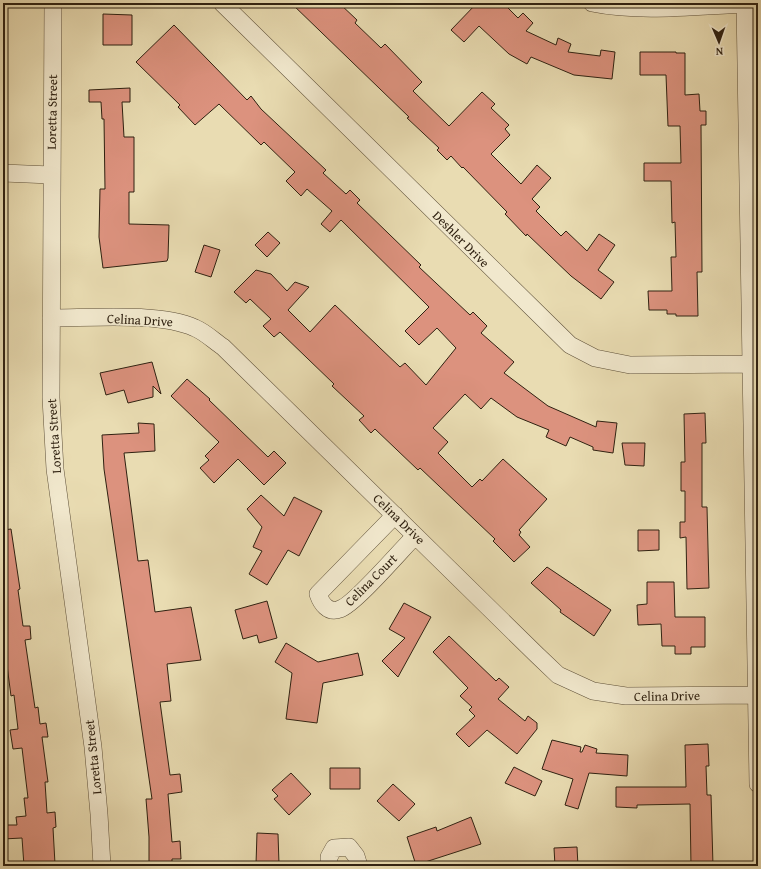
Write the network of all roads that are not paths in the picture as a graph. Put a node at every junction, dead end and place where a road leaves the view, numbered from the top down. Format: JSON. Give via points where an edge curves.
{"nodes":[{"id":1,"x":53,"y":3,"type":"edge"},
{"id":2,"x":222,"y":3,"type":"edge"},
{"id":3,"x":592,"y":3,"type":"edge"},
{"id":4,"x":744,"y":4,"type":"edge"},
{"id":5,"x":3,"y":173,"type":"edge"},
{"id":6,"x":51,"y":175,"type":"junction"},
{"id":7,"x":51,"y":318,"type":"junction"},
{"id":8,"x":751,"y":364,"type":"junction"},
{"id":9,"x":395,"y":516,"type":"junction"},
{"id":10,"x":415,"y":536,"type":"junction"},
{"id":11,"x":756,"y":695,"type":"junction"},
{"id":12,"x":758,"y":784,"type":"edge"},
{"id":13,"x":102,"y":866,"type":"edge"},
{"id":14,"x":329,"y":866,"type":"edge"},
{"id":15,"x":359,"y":866,"type":"edge"}],
"edges":[{"from":1,"to":6,"type":"street","name":"Loretta Street"},
{"from":2,"to":8,"type":"street","name":"Deshler Drive","via":[[570,344],[595,358],[630,365]]},
{"from":3,"to":4,"type":"street","via":[[661,7]]},
{"from":4,"to":8,"type":"street"},
{"from":5,"to":6,"type":"street"},
{"from":6,"to":7,"type":"street","name":"Loretta Street"},
{"from":7,"to":9,"type":"street","name":"Celina Drive","via":[[156,318],[196,328],[223,347]]},
{"from":7,"to":13,"type":"street","name":"Loretta Street","via":[[51,398],[55,469],[93,747]]},
{"from":8,"to":11,"type":"street"},
{"from":9,"to":10,"type":"street","name":"Celina Drive"},
{"from":9,"to":10,"type":"street","name":"Celina Court","via":[[318,594],[326,608],[340,609],[354,600]]},
{"from":10,"to":11,"type":"street","name":"Celina Drive","via":[[558,675],[585,689],[626,696]]},
{"from":11,"to":12,"type":"street"},
{"from":14,"to":15,"type":"street","via":[[329,857],[334,848],[349,847],[356,856]]}]}
